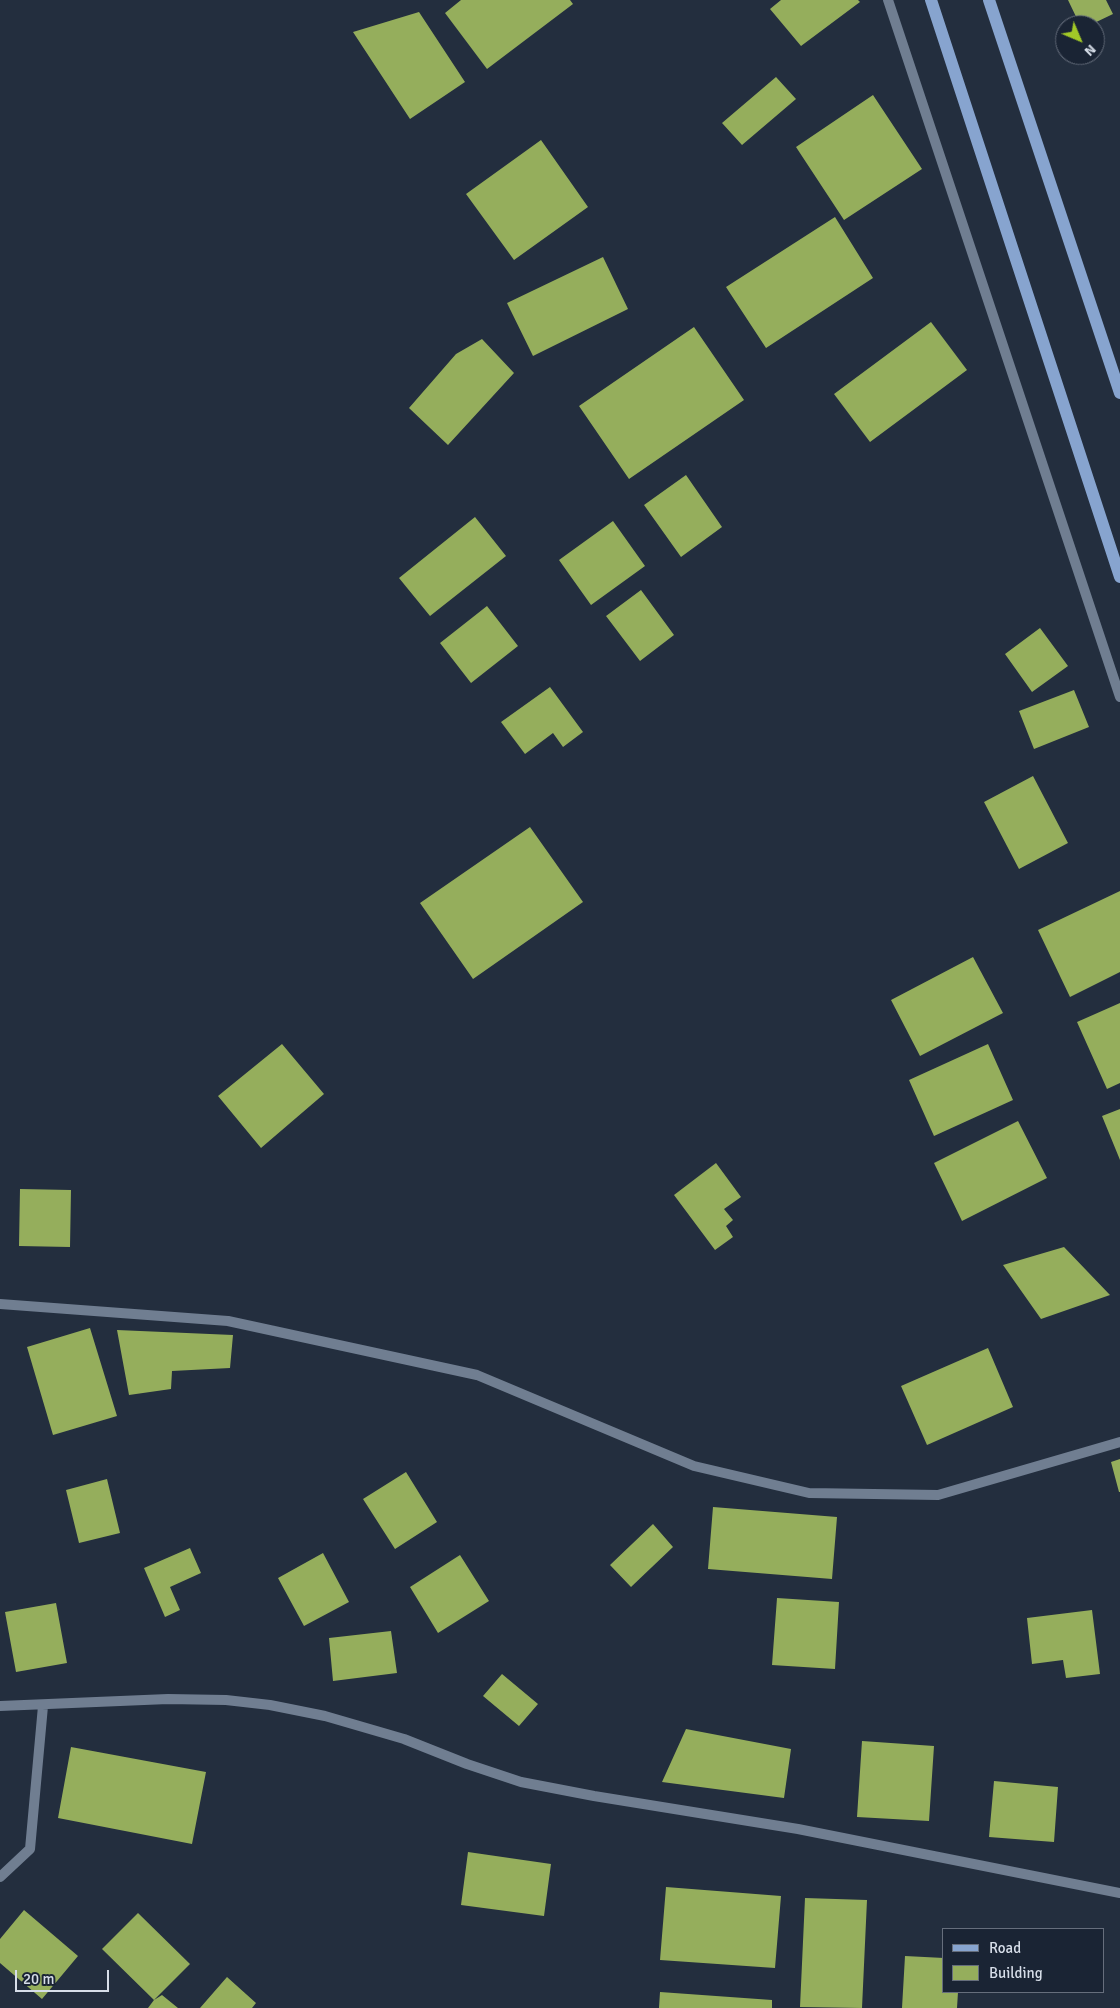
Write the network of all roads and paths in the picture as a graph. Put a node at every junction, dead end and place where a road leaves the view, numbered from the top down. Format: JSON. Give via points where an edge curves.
{"nodes":[{"id":1,"x":888,"y":0,"type":"edge"},
{"id":2,"x":931,"y":0,"type":"edge"},
{"id":3,"x":989,"y":0,"type":"edge"},
{"id":4,"x":1120,"y":393,"type":"edge"},
{"id":5,"x":1120,"y":577,"type":"edge"},
{"id":6,"x":1120,"y":697,"type":"edge"},
{"id":7,"x":0,"y":1304,"type":"edge"},
{"id":8,"x":1120,"y":1442,"type":"edge"},
{"id":9,"x":0,"y":1706,"type":"edge"},
{"id":10,"x":43,"y":1706,"type":"junction"},
{"id":11,"x":0,"y":1877,"type":"edge"},
{"id":12,"x":1120,"y":1893,"type":"edge"}],
"edges":[{"from":1,"to":6,"type":"street"},
{"from":2,"to":5,"type":"main road"},
{"from":3,"to":4,"type":"main road"},
{"from":7,"to":8,"type":"street","via":[[228,1321],[477,1375],[694,1466],[809,1493],[938,1495]]},
{"from":9,"to":10,"type":"street"},
{"from":10,"to":11,"type":"street","via":[[30,1849]]},
{"from":10,"to":12,"type":"street","via":[[168,1699],[270,1705],[325,1716],[404,1739],[520,1782],[798,1829]]}]}
